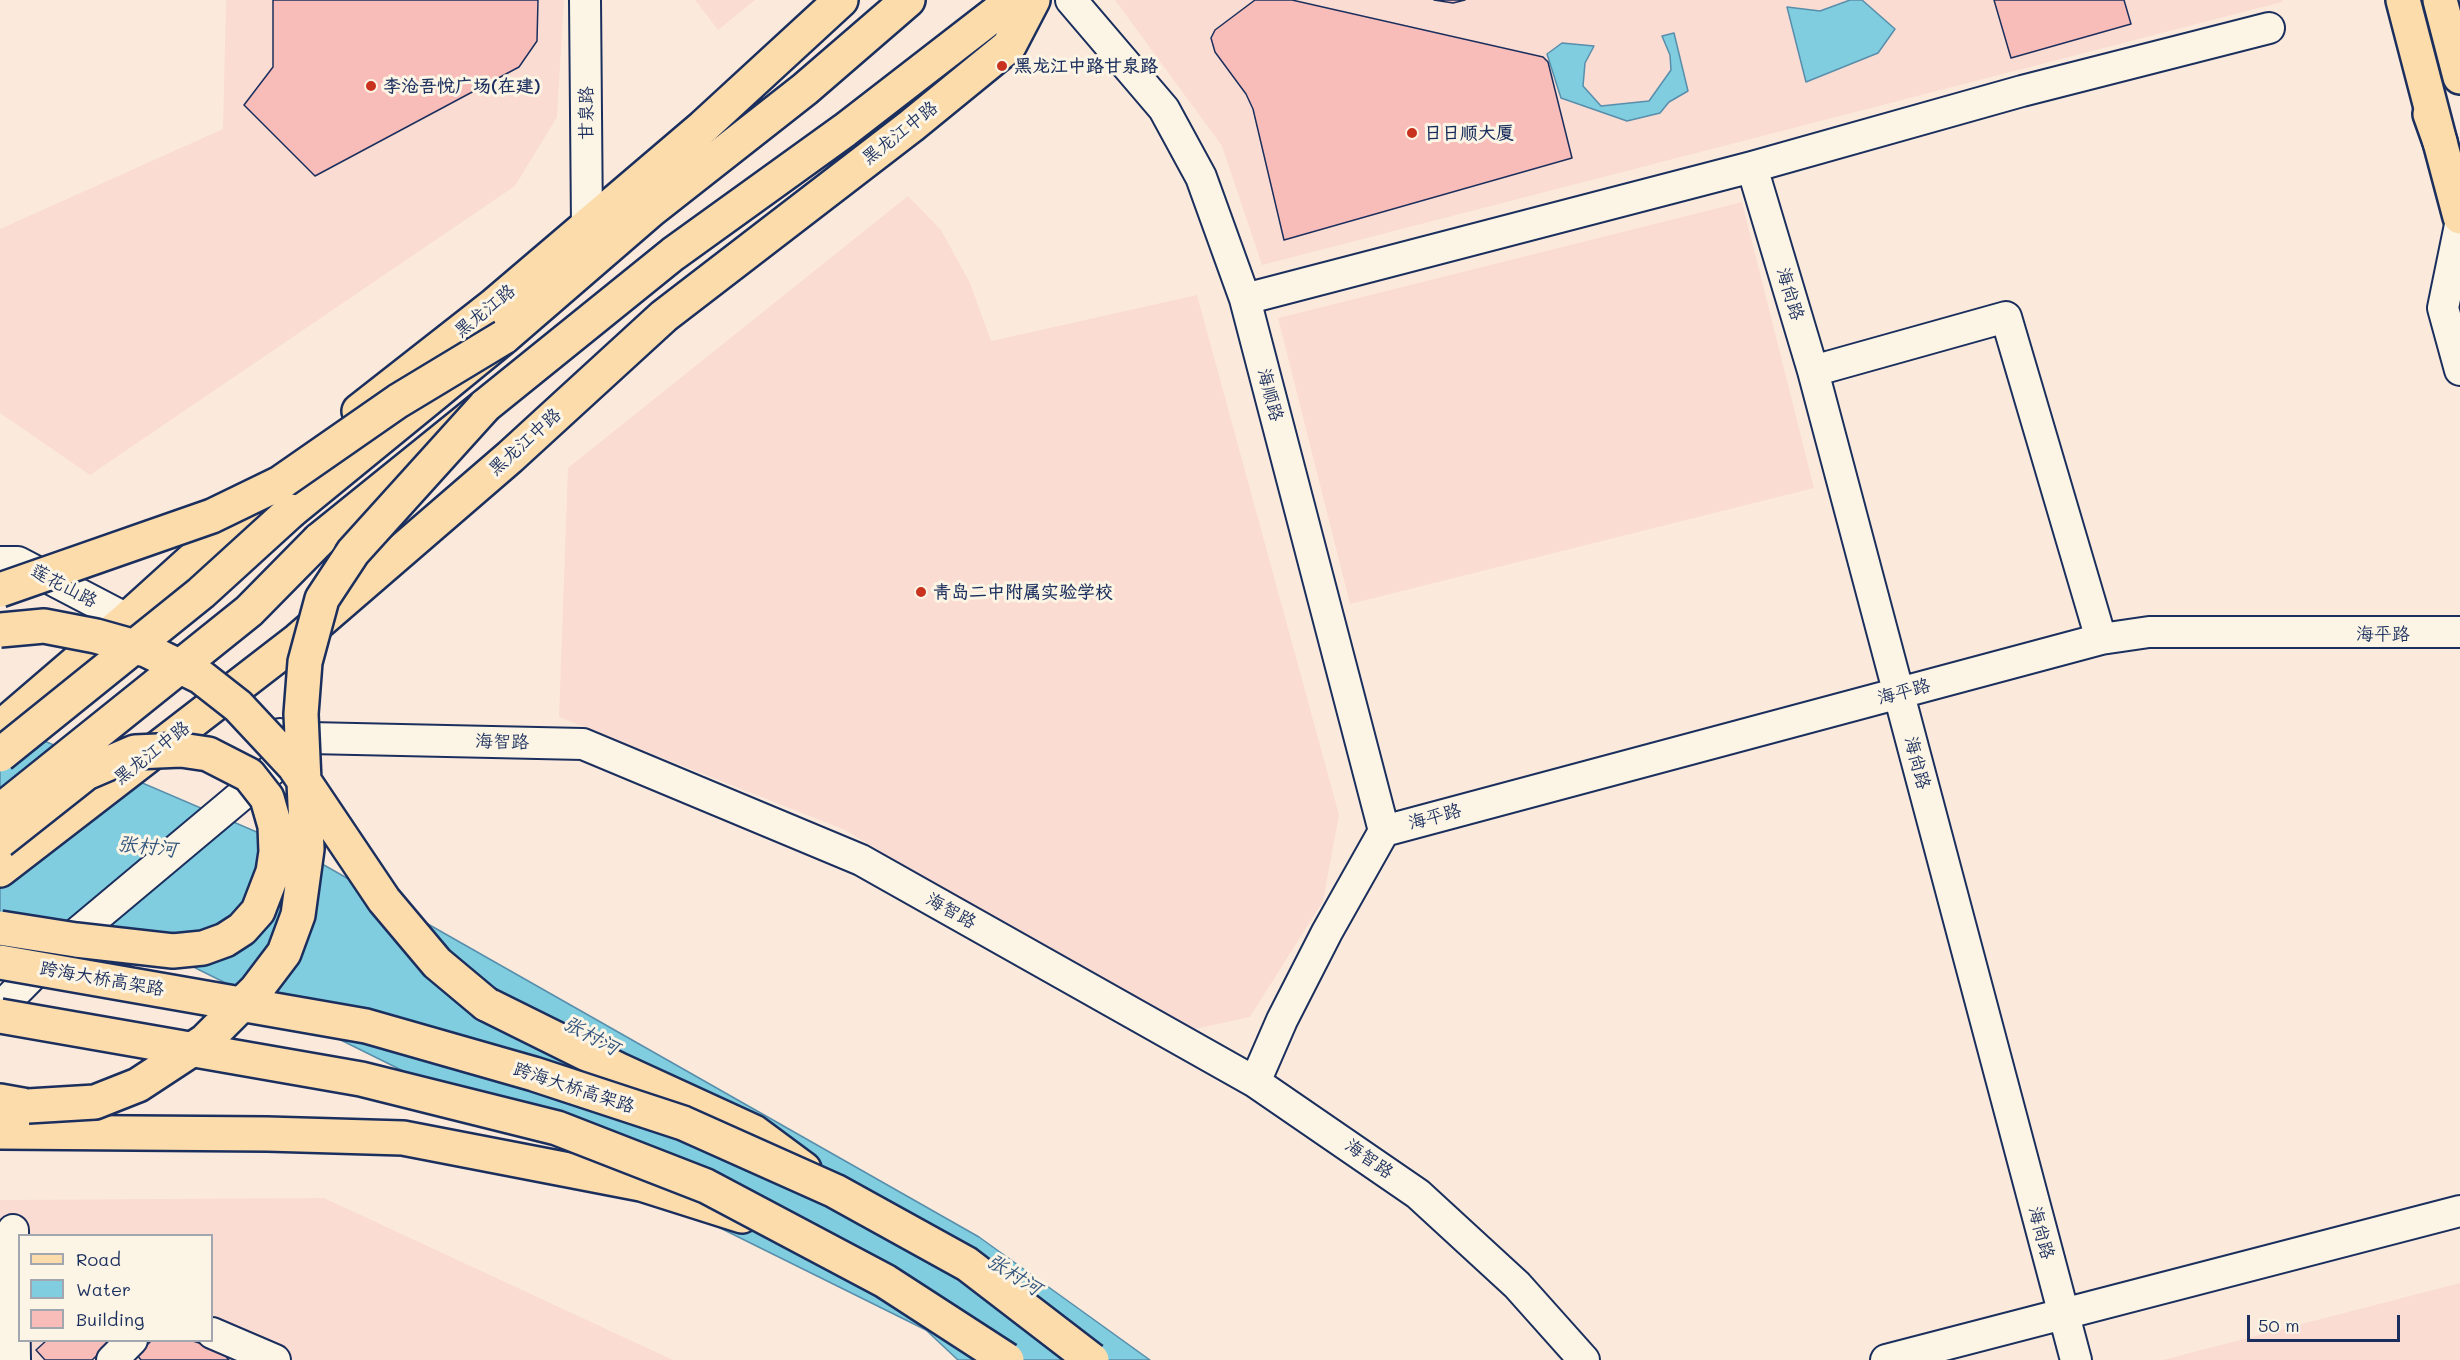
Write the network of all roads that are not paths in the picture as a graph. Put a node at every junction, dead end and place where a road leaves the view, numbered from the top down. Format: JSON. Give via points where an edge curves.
{"nodes":[{"id":1,"x":585,"y":0,"type":"edge"},
{"id":2,"x":841,"y":0,"type":"edge"},
{"id":3,"x":908,"y":0,"type":"edge"},
{"id":4,"x":1013,"y":0,"type":"edge"},
{"id":5,"x":1034,"y":0,"type":"edge"},
{"id":6,"x":1071,"y":0,"type":"edge"},
{"id":7,"x":2387,"y":0,"type":"edge"},
{"id":8,"x":2403,"y":0,"type":"edge"},
{"id":9,"x":2440,"y":0,"type":"edge"},
{"id":10,"x":2269,"y":28,"type":"dead end"},
{"id":11,"x":2460,"y":77,"type":"edge"},
{"id":12,"x":2440,"y":142,"type":"junction"},
{"id":13,"x":1752,"y":167,"type":"junction"},
{"id":14,"x":2460,"y":217,"type":"edge"},
{"id":15,"x":2460,"y":225,"type":"edge"},
{"id":16,"x":587,"y":226,"type":"junction"},
{"id":17,"x":1245,"y":299,"type":"junction"},
{"id":18,"x":504,"y":337,"type":"junction"},
{"id":19,"x":2460,"y":370,"type":"edge"},
{"id":20,"x":1813,"y":371,"type":"junction"},
{"id":21,"x":485,"y":406,"type":"junction"},
{"id":22,"x":0,"y":562,"type":"edge"},
{"id":23,"x":0,"y":590,"type":"edge"},
{"id":24,"x":127,"y":619,"type":"junction"},
{"id":25,"x":0,"y":630,"type":"edge"},
{"id":26,"x":2460,"y":632,"type":"edge"},
{"id":27,"x":2101,"y":639,"type":"junction"},
{"id":28,"x":2460,"y":652,"type":"edge"},
{"id":29,"x":1901,"y":702,"type":"junction"},
{"id":30,"x":212,"y":707,"type":"junction"},
{"id":31,"x":7,"y":723,"type":"edge"},
{"id":32,"x":310,"y":738,"type":"junction"},
{"id":33,"x":0,"y":755,"type":"edge"},
{"id":34,"x":0,"y":811,"type":"edge"},
{"id":35,"x":0,"y":841,"type":"edge"},
{"id":36,"x":1378,"y":842,"type":"junction"},
{"id":37,"x":0,"y":870,"type":"edge"},
{"id":38,"x":0,"y":928,"type":"edge"},
{"id":39,"x":0,"y":962,"type":"edge"},
{"id":40,"x":0,"y":1008,"type":"edge"},
{"id":41,"x":0,"y":1016,"type":"edge"},
{"id":42,"x":1255,"y":1082,"type":"junction"},
{"id":43,"x":0,"y":1101,"type":"edge"},
{"id":44,"x":0,"y":1132,"type":"edge"},
{"id":45,"x":835,"y":1191,"type":"junction"},
{"id":46,"x":2460,"y":1211,"type":"edge"},
{"id":47,"x":12,"y":1230,"type":"edge"},
{"id":48,"x":816,"y":1244,"type":"junction"},
{"id":49,"x":967,"y":1264,"type":"junction"},
{"id":50,"x":2062,"y":1313,"type":"junction"},
{"id":51,"x":213,"y":1333,"type":"edge"},
{"id":52,"x":131,"y":1342,"type":"edge"},
{"id":53,"x":15,"y":1360,"type":"edge"},
{"id":54,"x":112,"y":1360,"type":"edge"},
{"id":55,"x":275,"y":1360,"type":"edge"},
{"id":56,"x":1007,"y":1360,"type":"edge"},
{"id":57,"x":1092,"y":1360,"type":"edge"},
{"id":58,"x":1110,"y":1360,"type":"edge"},
{"id":59,"x":1584,"y":1360,"type":"edge"},
{"id":60,"x":1886,"y":1360,"type":"edge"},
{"id":61,"x":2076,"y":1360,"type":"edge"}],
"edges":[{"from":1,"to":16,"type":"street","name":"甘泉路"},
{"from":2,"to":16,"type":"main road","name":"黑龙江路","via":[[711,120]]},
{"from":3,"to":18,"type":"main road","via":[[805,89],[651,210]]},
{"from":4,"to":21,"type":"main road","name":"黑龙江中路","via":[[845,130],[673,254]]},
{"from":5,"to":30,"type":"main road","name":"黑龙江中路","via":[[1009,46],[664,316],[510,457],[298,640]]},
{"from":6,"to":17,"type":"street","name":"海顺路","via":[[1164,109],[1202,177]]},
{"from":7,"to":12,"type":"main road"},
{"from":8,"to":12,"type":"main road"},
{"from":9,"to":11,"type":"main road"},
{"from":10,"to":13,"type":"street","via":[[2022,91]]},
{"from":12,"to":14,"type":"main road"},
{"from":13,"to":17,"type":"street"},
{"from":13,"to":20,"type":"street","name":"海尚路"},
{"from":15,"to":19,"type":"street","via":[[2443,308]]},
{"from":16,"to":24,"type":"main road","name":"黑龙江路","via":[[332,433]]},
{"from":17,"to":36,"type":"street","name":"海顺路"},
{"from":18,"to":23,"type":"main road","bridge":true,"via":[[398,401],[280,483],[212,516]]},
{"from":18,"to":33,"type":"main road","bridge":true,"via":[[291,511],[201,593]]},
{"from":20,"to":27,"type":"street","via":[[2006,317]]},
{"from":20,"to":29,"type":"street","name":"海尚路"},
{"from":21,"to":34,"type":"main road","name":"黑龙江中路","bridge":true,"via":[[319,540],[249,611]]},
{"from":21,"to":43,"type":"main road","bridge":true,"via":[[353,552],[322,599],[305,662],[301,714],[307,849],[298,915],[284,953],[256,990],[205,1041],[138,1085],[95,1102],[28,1106]]},
{"from":22,"to":24,"type":"street","name":"莲花山路","via":[[18,562]]},
{"from":24,"to":30,"type":"street","name":"莲花山路"},
{"from":24,"to":31,"type":"main road"},
{"from":25,"to":45,"type":"main road","bridge":true,"via":[[44,626],[96,636],[147,650],[201,677],[238,706],[294,766],[384,900],[437,963],[486,1004],[754,1132]]},
{"from":26,"to":27,"type":"street","name":"海平路","via":[[2149,632]]},
{"from":27,"to":29,"type":"street","name":"海平路"},
{"from":28,"to":29,"type":"street","name":"海平路","via":[[2151,650]]},
{"from":29,"to":36,"type":"street","name":"海平路"},
{"from":29,"to":50,"type":"street","name":"海尚路"},
{"from":30,"to":32,"type":"street","name":"海智路","via":[[285,736]]},
{"from":30,"to":37,"type":"main road","name":"黑龙江中路","bridge":true},
{"from":32,"to":40,"type":"street","bridge":true,"via":[[58,949]]},
{"from":32,"to":42,"type":"street","name":"海智路","via":[[583,744],[861,860]]},
{"from":35,"to":38,"type":"main road","bridge":true,"via":[[86,773],[135,752],[181,750],[208,754],[249,775],[267,798],[275,826],[276,852],[258,912],[242,929],[203,948],[173,951]]},
{"from":36,"to":42,"type":"street","via":[[1327,932]]},
{"from":39,"to":45,"type":"main road","name":"跨海大桥高架路","bridge":true,"via":[[366,1026],[534,1074],[683,1123]]},
{"from":41,"to":48,"type":"main road","bridge":true,"via":[[361,1078],[557,1128],[706,1186]]},
{"from":42,"to":59,"type":"street","name":"海智路","via":[[1418,1194],[1517,1285]]},
{"from":44,"to":48,"type":"main road","bridge":true,"via":[[403,1138],[641,1184]]},
{"from":45,"to":49,"type":"main road","name":"跨海大桥高架路","bridge":true},
{"from":46,"to":50,"type":"street"},
{"from":47,"to":53,"type":"street"},
{"from":48,"to":56,"type":"main road","bridge":true,"via":[[885,1281]]},
{"from":49,"to":57,"type":"main road","name":"跨海大桥高架路","bridge":true},
{"from":49,"to":58,"type":"main road","bridge":true},
{"from":50,"to":60,"type":"street"},
{"from":50,"to":61,"type":"street","name":"海尚路"},
{"from":51,"to":55,"type":"street"},
{"from":52,"to":54,"type":"street"}]}
